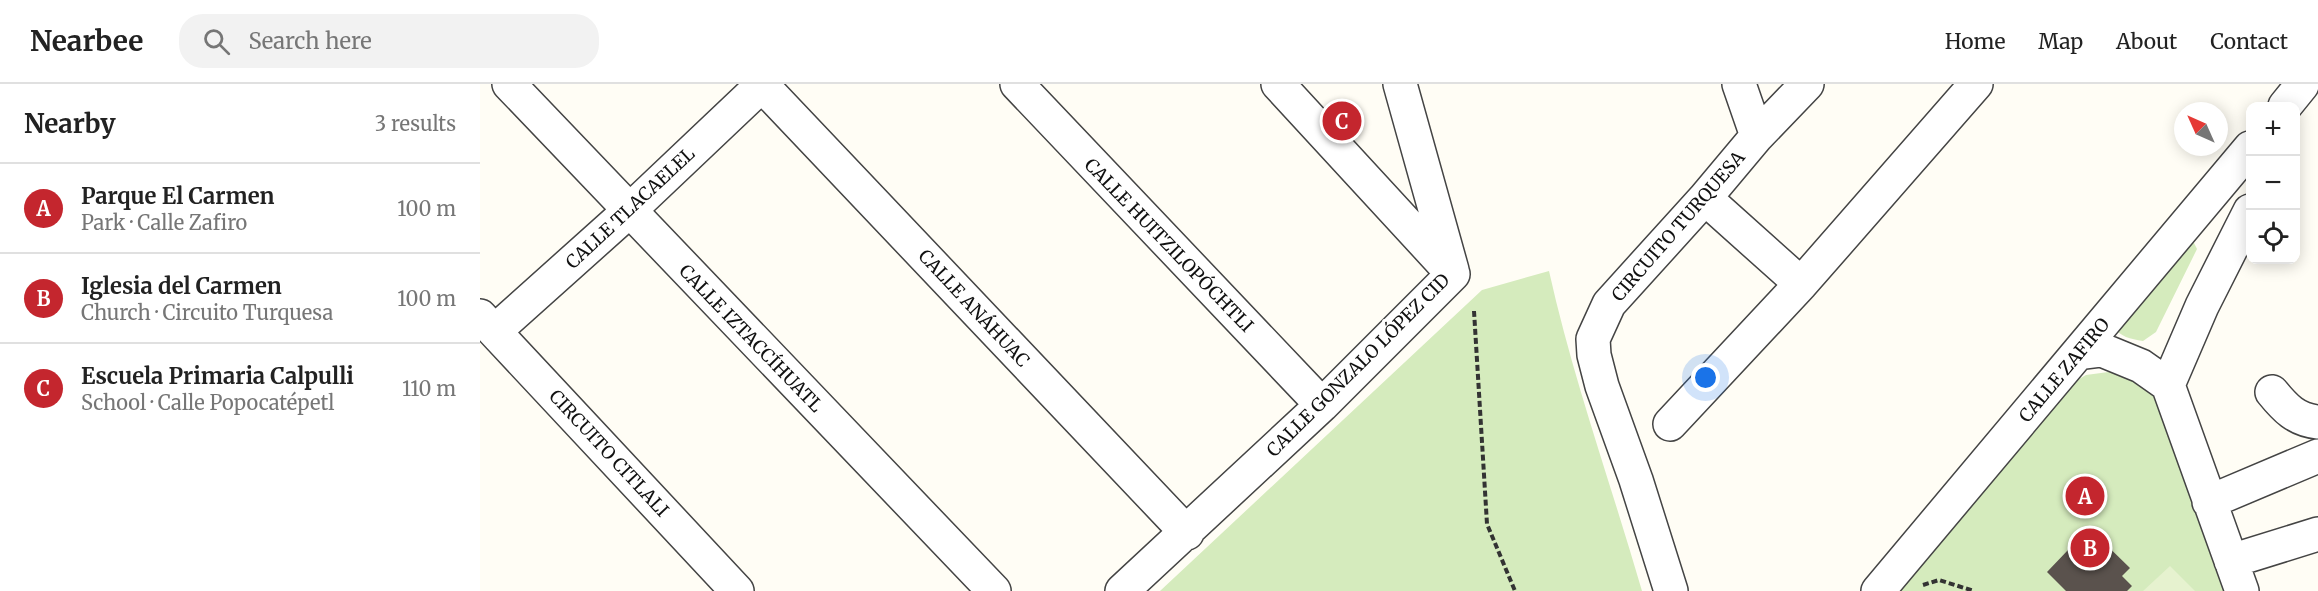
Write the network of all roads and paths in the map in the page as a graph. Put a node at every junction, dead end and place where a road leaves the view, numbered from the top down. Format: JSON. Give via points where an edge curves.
{"nodes":[{"id":1,"x":509,"y":84,"type":"edge"},
{"id":2,"x":762,"y":84,"type":"edge"},
{"id":3,"x":1017,"y":84,"type":"edge"},
{"id":4,"x":1278,"y":84,"type":"edge"},
{"id":5,"x":1400,"y":84,"type":"edge"},
{"id":6,"x":1739,"y":84,"type":"edge"},
{"id":7,"x":1807,"y":84,"type":"edge"},
{"id":8,"x":1976,"y":84,"type":"edge"},
{"id":9,"x":2302,"y":84,"type":"edge"},
{"id":10,"x":2288,"y":102,"type":"edge"},
{"id":11,"x":2295,"y":102,"type":"edge"},
{"id":12,"x":1757,"y":136,"type":"junction"},
{"id":13,"x":2246,"y":153,"type":"edge"},
{"id":14,"x":1705,"y":198,"type":"junction"},
{"id":15,"x":629,"y":211,"type":"junction"},
{"id":16,"x":2246,"y":219,"type":"edge"},
{"id":17,"x":1453,"y":274,"type":"junction"},
{"id":18,"x":1801,"y":284,"type":"junction"},
{"id":19,"x":1474,"y":311,"type":"dead end"},
{"id":20,"x":488,"y":324,"type":"edge"},
{"id":21,"x":2078,"y":353,"type":"junction"},
{"id":22,"x":2168,"y":385,"type":"junction"},
{"id":23,"x":2272,"y":392,"type":"dead end"},
{"id":24,"x":1322,"y":405,"type":"junction"},
{"id":25,"x":2318,"y":422,"type":"edge"},
{"id":26,"x":1670,"y":424,"type":"dead end"},
{"id":27,"x":2318,"y":456,"type":"edge"},
{"id":28,"x":2209,"y":502,"type":"junction"},
{"id":29,"x":1187,"y":532,"type":"junction"},
{"id":30,"x":2318,"y":534,"type":"edge"},
{"id":31,"x":2231,"y":561,"type":"junction"},
{"id":32,"x":1917,"y":586,"type":"dead end"},
{"id":33,"x":737,"y":591,"type":"edge"},
{"id":34,"x":994,"y":591,"type":"edge"},
{"id":35,"x":1122,"y":591,"type":"edge"},
{"id":36,"x":1515,"y":591,"type":"edge"},
{"id":37,"x":1671,"y":591,"type":"edge"},
{"id":38,"x":1878,"y":591,"type":"edge"},
{"id":39,"x":1974,"y":591,"type":"edge"},
{"id":40,"x":2242,"y":591,"type":"edge"}],
"edges":[{"from":1,"to":15,"type":"street","name":"CALLE IZTACCÍHUATL"},
{"from":2,"to":15,"type":"street","name":"CALLE TLACAELEL"},
{"from":2,"to":29,"type":"street","name":"CALLE ANÁHUAC"},
{"from":3,"to":24,"type":"street","name":"CALLE HUITZILOPÓCHTLI"},
{"from":4,"to":17,"type":"street"},
{"from":5,"to":17,"type":"street","name":"CALLE GONZALO LÓPEZ CID"},
{"from":6,"to":12,"type":"street"},
{"from":7,"to":12,"type":"street","name":"CIRCUITO TURQUESA"},
{"from":8,"to":18,"type":"street"},
{"from":9,"to":10,"type":"street"},
{"from":9,"to":11,"type":"street"},
{"from":12,"to":14,"type":"street","name":"CIRCUITO TURQUESA"},
{"from":13,"to":21,"type":"street","name":"CALLE ZAFIRO"},
{"from":14,"to":18,"type":"street"},
{"from":14,"to":37,"type":"street","name":"CIRCUITO TURQUESA","via":[[1609,304],[1593,339],[1602,386]]},
{"from":15,"to":20,"type":"street","name":"CALLE TLACAELEL"},
{"from":15,"to":34,"type":"street","name":"CALLE IZTACCÍHUATL"},
{"from":16,"to":22,"type":"street"},
{"from":17,"to":24,"type":"street","name":"CALLE GONZALO LÓPEZ CID"},
{"from":18,"to":26,"type":"street"},
{"from":19,"to":36,"type":"path","via":[[1487,524]]},
{"from":20,"to":33,"type":"street","name":"CIRCUITO CITLALI"},
{"from":21,"to":22,"type":"street","via":[[2102,350],[2141,366]]},
{"from":21,"to":38,"type":"street","name":"CALLE ZAFIRO"},
{"from":22,"to":28,"type":"street"},
{"from":23,"to":25,"type":"street","via":[[2296,417]]},
{"from":24,"to":29,"type":"street","name":"CALLE GONZALO LÓPEZ CID"},
{"from":27,"to":28,"type":"street"},
{"from":28,"to":31,"type":"street"},
{"from":29,"to":35,"type":"street","name":"CALLE GONZALO LÓPEZ CID"},
{"from":30,"to":31,"type":"street"},
{"from":31,"to":40,"type":"street"},
{"from":32,"to":39,"type":"path","via":[[1939,580]]}]}
